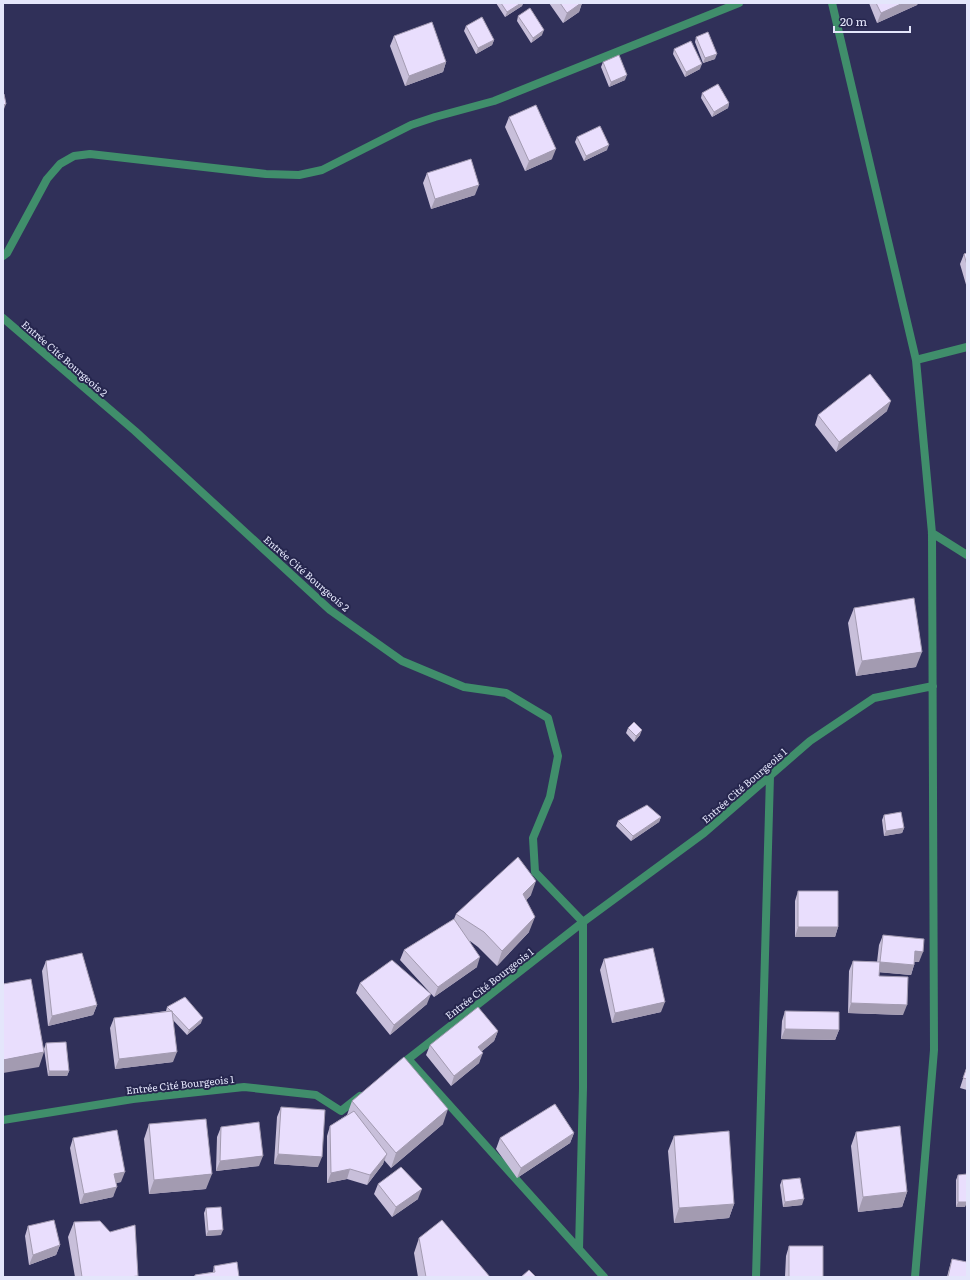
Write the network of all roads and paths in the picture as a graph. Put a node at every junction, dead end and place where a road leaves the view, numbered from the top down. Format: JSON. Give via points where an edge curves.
{"nodes":[{"id":1,"x":739,"y":3,"type":"edge"},
{"id":2,"x":832,"y":3,"type":"edge"},
{"id":3,"x":3,"y":256,"type":"edge"},
{"id":4,"x":3,"y":318,"type":"edge"},
{"id":5,"x":967,"y":346,"type":"edge"},
{"id":6,"x":916,"y":360,"type":"junction"},
{"id":7,"x":932,"y":533,"type":"junction"},
{"id":8,"x":967,"y":555,"type":"edge"},
{"id":9,"x":933,"y":686,"type":"junction"},
{"id":10,"x":770,"y":776,"type":"junction"},
{"id":11,"x":583,"y":922,"type":"junction"},
{"id":12,"x":408,"y":1058,"type":"junction"},
{"id":13,"x":390,"y":1073,"type":"edge"},
{"id":14,"x":366,"y":1092,"type":"edge"},
{"id":15,"x":3,"y":1120,"type":"edge"},
{"id":16,"x":579,"y":1249,"type":"junction"},
{"id":17,"x":604,"y":1277,"type":"edge"},
{"id":18,"x":756,"y":1277,"type":"edge"},
{"id":19,"x":915,"y":1277,"type":"edge"}],
"edges":[{"from":1,"to":3,"type":"street","via":[[494,101],[411,125],[322,170],[299,175],[266,174],[90,154],[74,156],[60,164],[47,179]]},
{"from":2,"to":6,"type":"street"},
{"from":4,"to":11,"type":"street","name":"Entrée Cité Bourgeois 2","via":[[135,431],[330,610],[402,661],[464,687],[506,692],[548,718],[558,756],[550,797],[533,838],[535,872]]},
{"from":5,"to":6,"type":"street"},
{"from":6,"to":7,"type":"street"},
{"from":7,"to":8,"type":"street"},
{"from":7,"to":9,"type":"street"},
{"from":9,"to":10,"type":"street","name":"Entrée Cité Bourgeois 1","via":[[874,698],[810,741]]},
{"from":9,"to":19,"type":"street","via":[[934,1050]]},
{"from":10,"to":11,"type":"street","name":"Entrée Cité Bourgeois 1","via":[[704,833]]},
{"from":10,"to":18,"type":"street"},
{"from":11,"to":12,"type":"street","name":"Entrée Cité Bourgeois 1"},
{"from":11,"to":16,"type":"street","via":[[583,1088]]},
{"from":12,"to":13,"type":"street","name":"Entrée Cité Bourgeois 1"},
{"from":12,"to":16,"type":"street"},
{"from":14,"to":15,"type":"street","name":"Entrée Cité Bourgeois 1","via":[[341,1111],[316,1095],[244,1087],[133,1099]]},
{"from":16,"to":17,"type":"street"}]}
